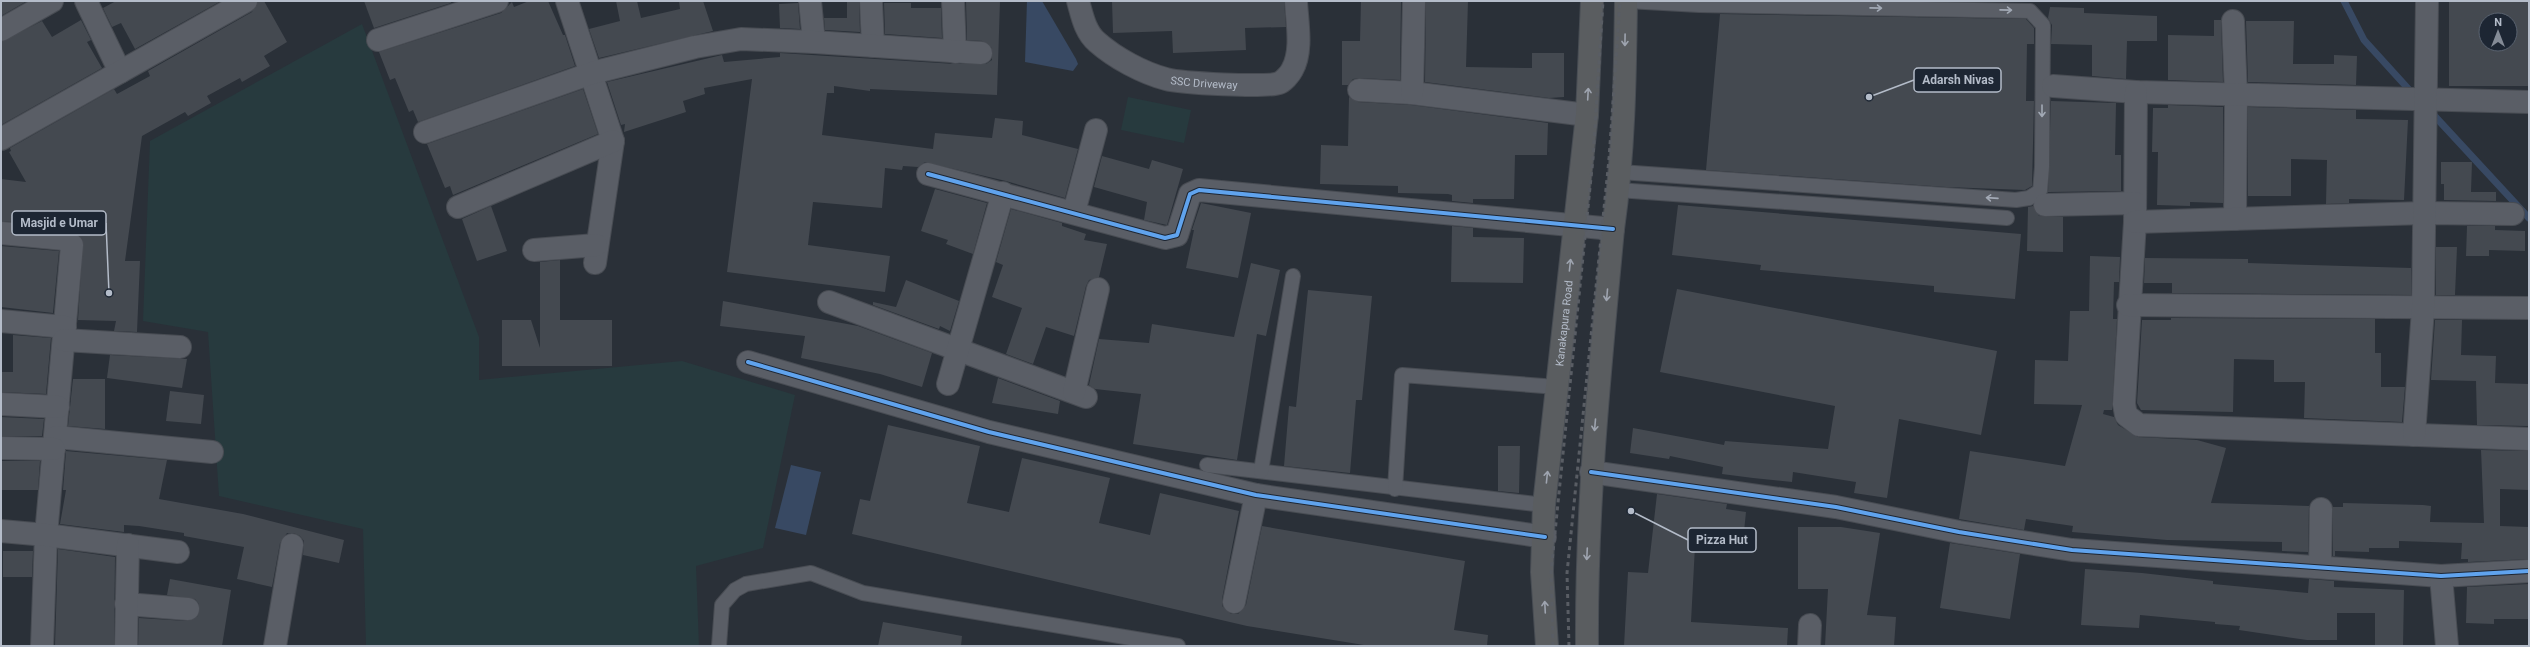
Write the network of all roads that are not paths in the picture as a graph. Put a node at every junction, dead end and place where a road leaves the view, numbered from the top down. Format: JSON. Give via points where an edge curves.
{"nodes":[{"id":1,"x":52,"y":1,"type":"edge"},
{"id":2,"x":86,"y":1,"type":"edge"},
{"id":3,"x":246,"y":1,"type":"edge"},
{"id":4,"x":497,"y":1,"type":"edge"},
{"id":5,"x":567,"y":1,"type":"edge"},
{"id":6,"x":810,"y":1,"type":"edge"},
{"id":7,"x":871,"y":1,"type":"edge"},
{"id":8,"x":953,"y":1,"type":"edge"},
{"id":9,"x":1078,"y":1,"type":"edge"},
{"id":10,"x":1296,"y":1,"type":"edge"},
{"id":11,"x":1414,"y":1,"type":"edge"},
{"id":12,"x":1592,"y":1,"type":"edge"},
{"id":13,"x":1626,"y":1,"type":"edge"},
{"id":14,"x":2427,"y":1,"type":"edge"},
{"id":15,"x":2233,"y":21,"type":"dead end"},
{"id":16,"x":1,"y":30,"type":"edge"},
{"id":17,"x":378,"y":40,"type":"dead end"},
{"id":18,"x":814,"y":42,"type":"junction"},
{"id":19,"x":873,"y":46,"type":"junction"},
{"id":20,"x":955,"y":52,"type":"junction"},
{"id":21,"x":981,"y":53,"type":"dead end"},
{"id":22,"x":120,"y":72,"type":"junction"},
{"id":23,"x":592,"y":72,"type":"junction"},
{"id":24,"x":2053,"y":86,"type":"dead end"},
{"id":25,"x":1359,"y":90,"type":"dead end"},
{"id":26,"x":2136,"y":92,"type":"junction"},
{"id":27,"x":1412,"y":93,"type":"junction"},
{"id":28,"x":2236,"y":95,"type":"junction"},
{"id":29,"x":2425,"y":101,"type":"junction"},
{"id":30,"x":2529,"y":102,"type":"edge"},
{"id":31,"x":1587,"y":115,"type":"junction"},
{"id":32,"x":1096,"y":130,"type":"dead end"},
{"id":33,"x":425,"y":132,"type":"dead end"},
{"id":34,"x":1,"y":139,"type":"edge"},
{"id":35,"x":613,"y":141,"type":"junction"},
{"id":36,"x":928,"y":174,"type":"dead end"},
{"id":37,"x":1619,"y":181,"type":"junction"},
{"id":38,"x":1003,"y":193,"type":"junction"},
{"id":39,"x":2045,"y":206,"type":"dead end"},
{"id":40,"x":458,"y":207,"type":"dead end"},
{"id":41,"x":1074,"y":212,"type":"junction"},
{"id":42,"x":2135,"y":212,"type":"junction"},
{"id":43,"x":2424,"y":212,"type":"junction"},
{"id":44,"x":2513,"y":214,"type":"dead end"},
{"id":45,"x":2007,"y":218,"type":"dead end"},
{"id":46,"x":2234,"y":219,"type":"junction"},
{"id":47,"x":1574,"y":226,"type":"junction"},
{"id":48,"x":1613,"y":229,"type":"junction"},
{"id":49,"x":1,"y":233,"type":"edge"},
{"id":50,"x":534,"y":250,"type":"dead end"},
{"id":51,"x":1293,"y":276,"type":"dead end"},
{"id":52,"x":1098,"y":289,"type":"dead end"},
{"id":53,"x":829,"y":302,"type":"dead end"},
{"id":54,"x":2128,"y":305,"type":"junction"},
{"id":55,"x":2529,"y":308,"type":"edge"},
{"id":56,"x":2422,"y":309,"type":"junction"},
{"id":57,"x":1,"y":321,"type":"edge"},
{"id":58,"x":65,"y":334,"type":"junction"},
{"id":59,"x":180,"y":347,"type":"dead end"},
{"id":60,"x":959,"y":351,"type":"junction"},
{"id":61,"x":748,"y":362,"type":"dead end"},
{"id":62,"x":948,"y":384,"type":"dead end"},
{"id":63,"x":1557,"y":386,"type":"junction"},
{"id":64,"x":1,"y":404,"type":"edge"},
{"id":65,"x":58,"y":407,"type":"junction"},
{"id":66,"x":2414,"y":435,"type":"junction"},
{"id":67,"x":2529,"y":439,"type":"edge"},
{"id":68,"x":55,"y":443,"type":"junction"},
{"id":69,"x":1,"y":448,"type":"edge"},
{"id":70,"x":212,"y":452,"type":"dead end"},
{"id":71,"x":1207,"y":465,"type":"dead end"},
{"id":72,"x":1261,"y":471,"type":"junction"},
{"id":73,"x":1591,"y":472,"type":"junction"},
{"id":74,"x":1395,"y":489,"type":"junction"},
{"id":75,"x":1256,"y":495,"type":"junction"},
{"id":76,"x":1544,"y":505,"type":"junction"},
{"id":77,"x":2321,"y":509,"type":"dead end"},
{"id":78,"x":1,"y":531,"type":"edge"},
{"id":79,"x":46,"y":535,"type":"junction"},
{"id":80,"x":1545,"y":538,"type":"junction"},
{"id":81,"x":128,"y":544,"type":"junction"},
{"id":82,"x":292,"y":545,"type":"dead end"},
{"id":83,"x":178,"y":552,"type":"dead end"},
{"id":84,"x":2320,"y":567,"type":"junction"},
{"id":85,"x":2529,"y":571,"type":"edge"},
{"id":86,"x":2441,"y":576,"type":"junction"},
{"id":87,"x":1234,"y":602,"type":"dead end"},
{"id":88,"x":126,"y":604,"type":"junction"},
{"id":89,"x":188,"y":609,"type":"dead end"},
{"id":90,"x":42,"y":646,"type":"edge"},
{"id":91,"x":126,"y":646,"type":"edge"},
{"id":92,"x":275,"y":646,"type":"edge"},
{"id":93,"x":719,"y":646,"type":"edge"},
{"id":94,"x":1178,"y":646,"type":"edge"},
{"id":95,"x":1547,"y":646,"type":"edge"},
{"id":96,"x":1587,"y":646,"type":"edge"},
{"id":97,"x":2447,"y":646,"type":"edge"}],
"edges":[{"from":1,"to":16,"type":"street"},
{"from":2,"to":22,"type":"street"},
{"from":3,"to":22,"type":"street"},
{"from":4,"to":17,"type":"street"},
{"from":5,"to":23,"type":"street"},
{"from":6,"to":18,"type":"street"},
{"from":7,"to":19,"type":"street"},
{"from":8,"to":20,"type":"street"},
{"from":9,"to":10,"type":"street","name":"SSC Driveway","via":[[1085,26],[1096,41],[1116,56],[1146,71],[1167,80],[1259,86],[1280,83],[1292,71],[1298,53]]},
{"from":11,"to":27,"type":"street"},
{"from":31,"to":12,"type":"highway","name":"Kanakapura Road","one_way":true},
{"from":13,"to":37,"type":"highway","one_way":true,"via":[[1624,114]]},
{"from":13,"to":37,"type":"lane","one_way":true,"via":[[1699,5],[2030,11],[2043,25],[2042,167],[2040,191],[2029,198],[2016,200]]},
{"from":14,"to":29,"type":"street"},
{"from":15,"to":28,"type":"street"},
{"from":18,"to":19,"type":"street"},
{"from":18,"to":23,"type":"street","via":[[742,39],[695,47]]},
{"from":19,"to":20,"type":"street"},
{"from":20,"to":21,"type":"street"},
{"from":22,"to":34,"type":"street"},
{"from":23,"to":33,"type":"street"},
{"from":23,"to":35,"type":"street"},
{"from":24,"to":26,"type":"street"},
{"from":25,"to":27,"type":"street"},
{"from":26,"to":28,"type":"street"},
{"from":26,"to":42,"type":"street"},
{"from":27,"to":31,"type":"street"},
{"from":28,"to":29,"type":"street"},
{"from":28,"to":46,"type":"street"},
{"from":29,"to":30,"type":"street"},
{"from":29,"to":43,"type":"street"},
{"from":31,"to":47,"type":"highway","name":"Kanakapura Road"},
{"from":32,"to":41,"type":"street"},
{"from":35,"to":40,"type":"street"},
{"from":35,"to":50,"type":"street","via":[[595,254]]},
{"from":36,"to":38,"type":"street"},
{"from":37,"to":45,"type":"lane"},
{"from":37,"to":48,"type":"highway"},
{"from":38,"to":41,"type":"street"},
{"from":38,"to":60,"type":"street"},
{"from":39,"to":42,"type":"street"},
{"from":41,"to":47,"type":"street","via":[[1165,238],[1172,237],[1177,235],[1180,229],[1190,194],[1199,190]]},
{"from":42,"to":46,"type":"street"},
{"from":42,"to":54,"type":"street"},
{"from":43,"to":44,"type":"street"},
{"from":43,"to":46,"type":"street"},
{"from":43,"to":56,"type":"street"},
{"from":47,"to":48,"type":"street"},
{"from":63,"to":47,"type":"highway","name":"Kanakapura Road","one_way":true},
{"from":48,"to":73,"type":"highway","one_way":true},
{"from":49,"to":58,"type":"street","via":[[64,239],[72,245]]},
{"from":51,"to":72,"type":"lane"},
{"from":52,"to":60,"type":"street","via":[[1080,395]]},
{"from":53,"to":60,"type":"street"},
{"from":54,"to":56,"type":"street"},
{"from":54,"to":66,"type":"street","via":[[2124,404],[2126,415],[2139,425]]},
{"from":55,"to":56,"type":"street"},
{"from":56,"to":66,"type":"street"},
{"from":57,"to":58,"type":"street"},
{"from":58,"to":59,"type":"street"},
{"from":58,"to":65,"type":"street"},
{"from":60,"to":62,"type":"street"},
{"from":61,"to":75,"type":"street","via":[[989,432]]},
{"from":63,"to":74,"type":"lane","via":[[1402,375]]},
{"from":76,"to":63,"type":"highway","name":"Kanakapura Road","one_way":true},
{"from":64,"to":65,"type":"street"},
{"from":65,"to":68,"type":"street"},
{"from":66,"to":67,"type":"street"},
{"from":68,"to":69,"type":"street"},
{"from":68,"to":70,"type":"street"},
{"from":68,"to":79,"type":"street"},
{"from":71,"to":72,"type":"lane"},
{"from":72,"to":74,"type":"lane"},
{"from":73,"to":84,"type":"street","via":[[1836,507],[1959,532],[2072,550]]},
{"from":73,"to":96,"type":"highway","one_way":true,"via":[[1586,569]]},
{"from":74,"to":76,"type":"lane"},
{"from":75,"to":80,"type":"street"},
{"from":75,"to":87,"type":"street"},
{"from":76,"to":80,"type":"highway","name":"Kanakapura Road"},
{"from":77,"to":84,"type":"street"},
{"from":78,"to":79,"type":"street"},
{"from":79,"to":81,"type":"street"},
{"from":79,"to":90,"type":"street"},
{"from":95,"to":80,"type":"highway","name":"Kanakapura Road","one_way":true,"via":[[1542,572]]},
{"from":81,"to":83,"type":"street"},
{"from":81,"to":88,"type":"street"},
{"from":82,"to":92,"type":"street"},
{"from":84,"to":86,"type":"street"},
{"from":85,"to":86,"type":"street"},
{"from":86,"to":97,"type":"street"},
{"from":88,"to":89,"type":"street"},
{"from":88,"to":91,"type":"street"},
{"from":93,"to":94,"type":"lane","via":[[722,605],[735,590],[746,584],[801,574],[819,575],[863,593]]}]}
